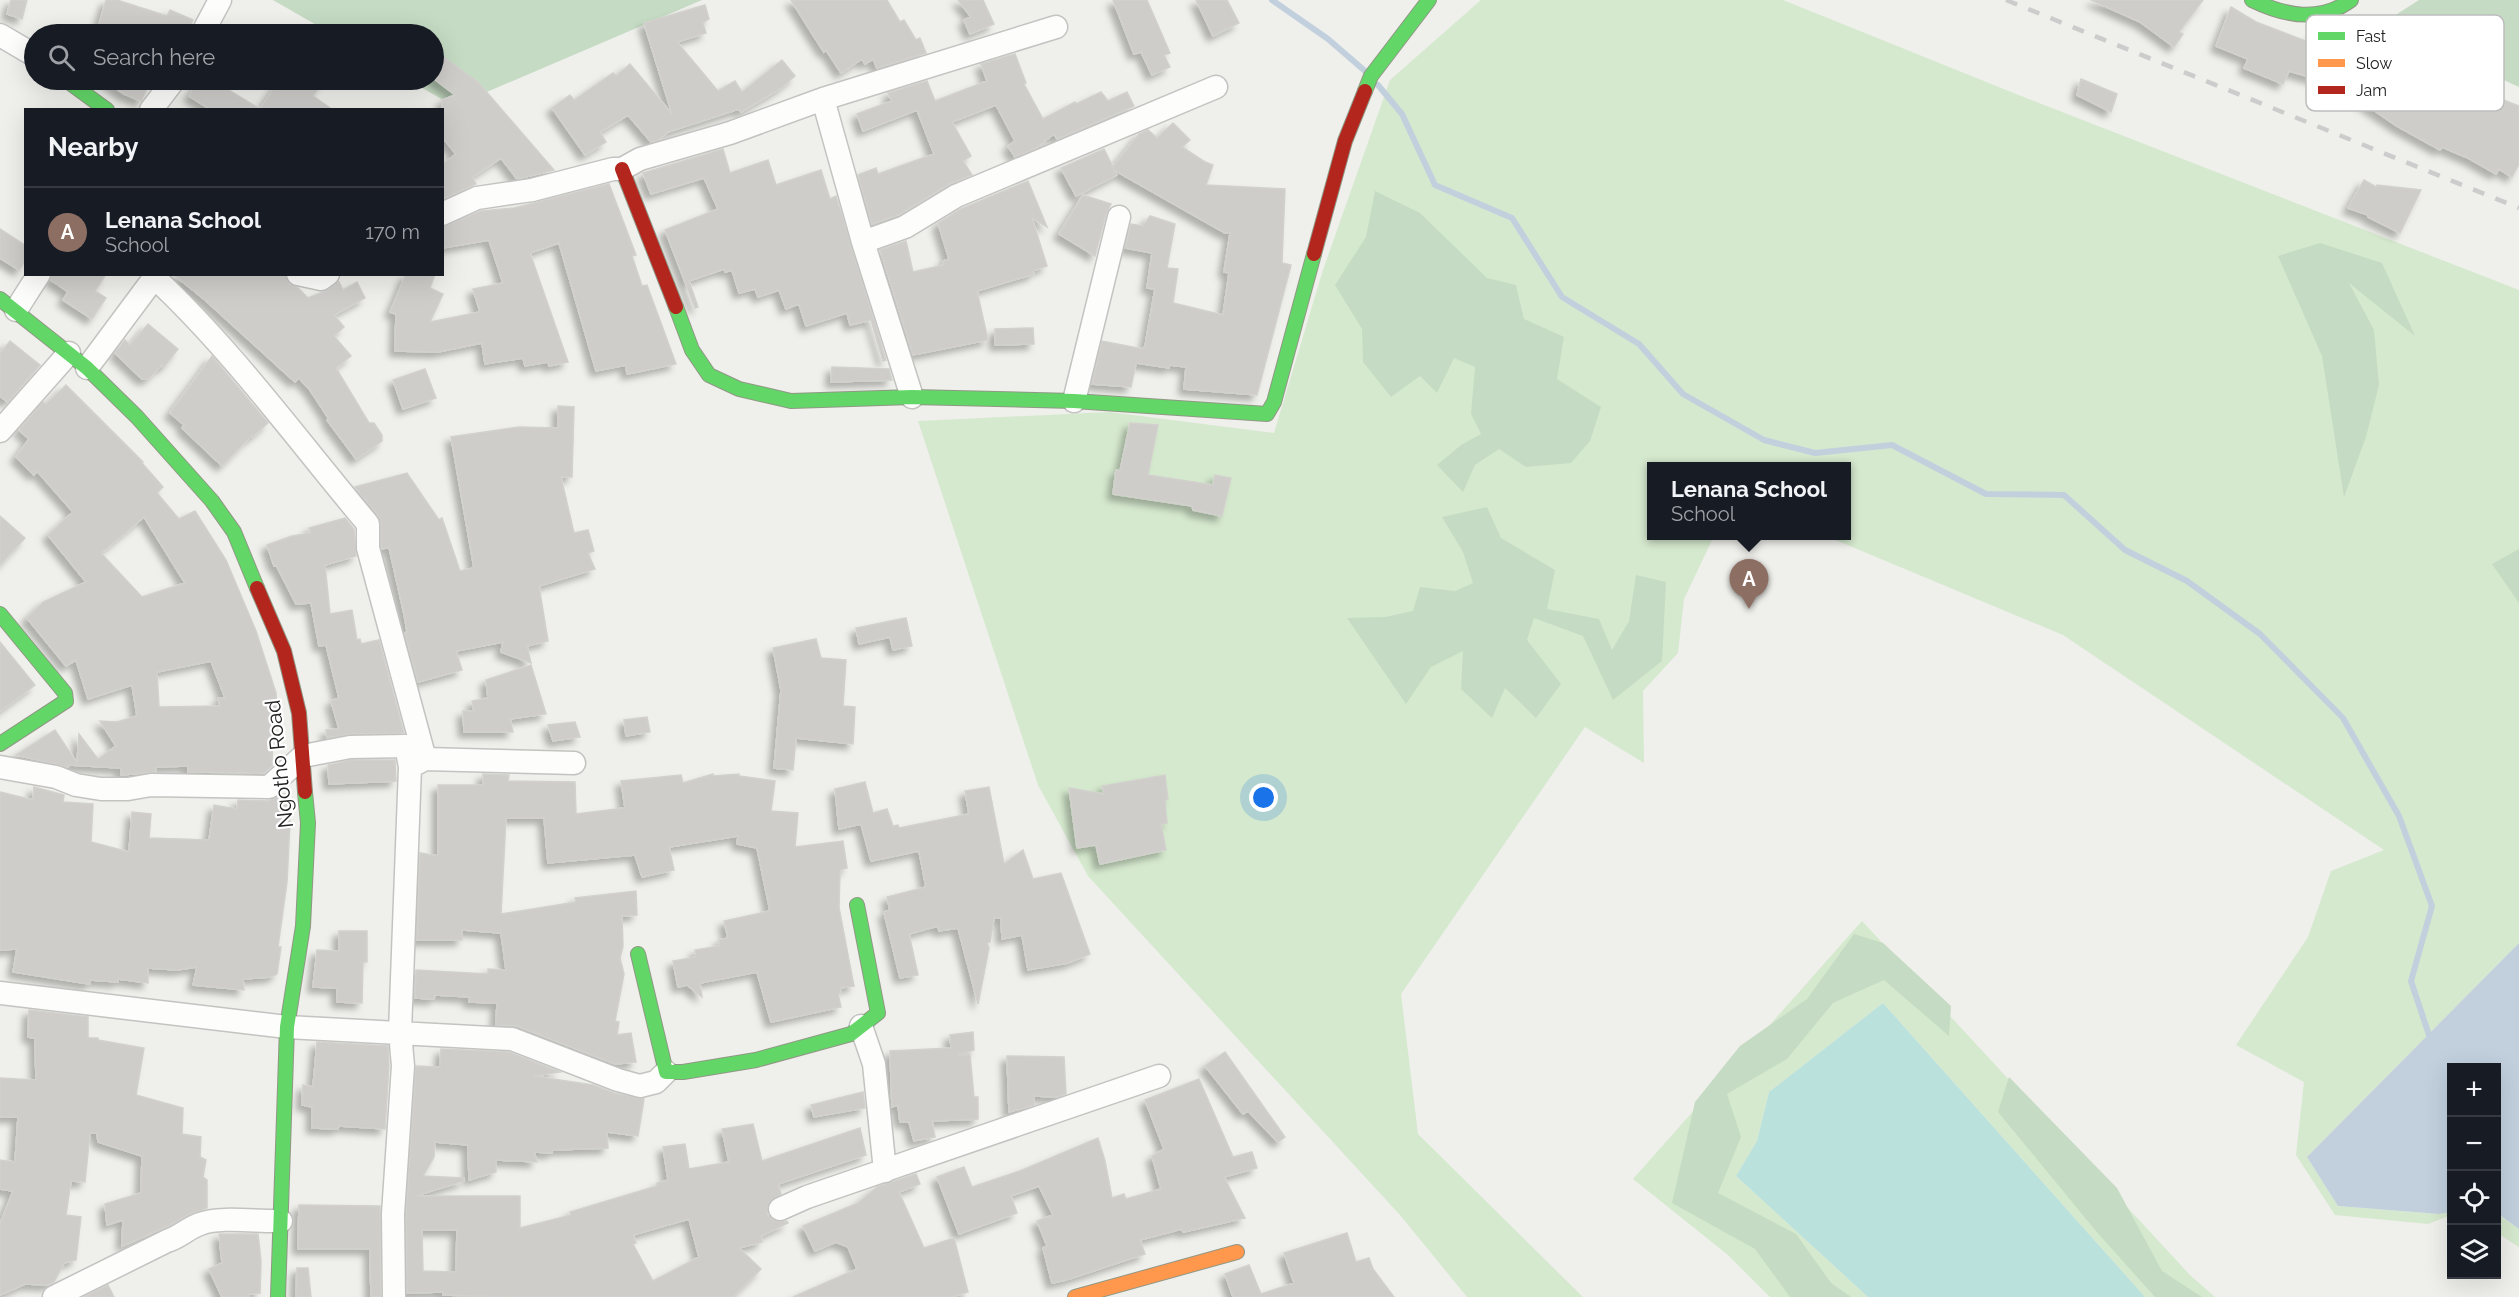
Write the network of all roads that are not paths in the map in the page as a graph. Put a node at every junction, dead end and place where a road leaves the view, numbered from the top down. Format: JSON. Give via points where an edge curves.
{"nodes":[{"id":1,"x":220,"y":0,"type":"edge"},
{"id":2,"x":1429,"y":0,"type":"edge"},
{"id":3,"x":2252,"y":0,"type":"edge"},
{"id":4,"x":2351,"y":0,"type":"edge"},
{"id":5,"x":207,"y":24,"type":"edge"},
{"id":6,"x":1056,"y":27,"type":"dead end"},
{"id":7,"x":0,"y":35,"type":"edge"},
{"id":8,"x":24,"y":49,"type":"edge"},
{"id":9,"x":1216,"y":87,"type":"dead end"},
{"id":10,"x":80,"y":90,"type":"edge"},
{"id":11,"x":166,"y":90,"type":"edge"},
{"id":12,"x":823,"y":99,"type":"junction"},
{"id":13,"x":104,"y":108,"type":"edge"},
{"id":14,"x":153,"y":108,"type":"edge"},
{"id":15,"x":622,"y":169,"type":"junction"},
{"id":16,"x":444,"y":213,"type":"edge"},
{"id":17,"x":1119,"y":217,"type":"dead end"},
{"id":18,"x":863,"y":242,"type":"junction"},
{"id":19,"x":37,"y":276,"type":"edge"},
{"id":20,"x":156,"y":276,"type":"edge"},
{"id":21,"x":307,"y":276,"type":"edge"},
{"id":22,"x":325,"y":276,"type":"edge"},
{"id":23,"x":8,"y":304,"type":"edge"},
{"id":24,"x":69,"y":353,"type":"junction"},
{"id":25,"x":87,"y":368,"type":"junction"},
{"id":26,"x":912,"y":397,"type":"junction"},
{"id":27,"x":1074,"y":401,"type":"junction"},
{"id":28,"x":0,"y":431,"type":"edge"},
{"id":29,"x":0,"y":614,"type":"edge"},
{"id":30,"x":0,"y":744,"type":"edge"},
{"id":31,"x":303,"y":756,"type":"junction"},
{"id":32,"x":418,"y":763,"type":"junction"},
{"id":33,"x":574,"y":763,"type":"dead end"},
{"id":34,"x":0,"y":767,"type":"edge"},
{"id":35,"x":857,"y":905,"type":"dead end"},
{"id":36,"x":638,"y":954,"type":"dead end"},
{"id":37,"x":0,"y":993,"type":"edge"},
{"id":38,"x":861,"y":1026,"type":"junction"},
{"id":39,"x":287,"y":1027,"type":"junction"},
{"id":40,"x":399,"y":1032,"type":"junction"},
{"id":41,"x":666,"y":1072,"type":"junction"},
{"id":42,"x":1160,"y":1076,"type":"dead end"},
{"id":43,"x":885,"y":1171,"type":"junction"},
{"id":44,"x":780,"y":1209,"type":"dead end"},
{"id":45,"x":281,"y":1221,"type":"junction"},
{"id":46,"x":1237,"y":1252,"type":"dead end"},
{"id":47,"x":54,"y":1297,"type":"edge"},
{"id":48,"x":278,"y":1297,"type":"edge"},
{"id":49,"x":394,"y":1297,"type":"edge"},
{"id":50,"x":1075,"y":1297,"type":"edge"}],
"edges":[{"from":1,"to":5,"type":"street"},
{"from":2,"to":27,"type":"street","via":[[1371,76],[1346,141],[1270,412]]},
{"from":3,"to":4,"type":"street","via":[[2284,14],[2309,15],[2326,13]]},
{"from":6,"to":12,"type":"street"},
{"from":7,"to":8,"type":"street"},
{"from":9,"to":18,"type":"street","via":[[956,195],[905,227]]},
{"from":10,"to":13,"type":"street"},
{"from":11,"to":14,"type":"street"},
{"from":12,"to":15,"type":"street","via":[[730,133],[640,159]]},
{"from":12,"to":18,"type":"street"},
{"from":15,"to":16,"type":"street","via":[[477,198]]},
{"from":15,"to":26,"type":"street","via":[[692,350],[709,375],[739,389],[791,401]]},
{"from":17,"to":27,"type":"street"},
{"from":18,"to":26,"type":"street"},
{"from":19,"to":23,"type":"street"},
{"from":20,"to":25,"type":"street"},
{"from":20,"to":32,"type":"street","via":[[233,361],[368,524],[368,548]]},
{"from":21,"to":22,"type":"street"},
{"from":23,"to":24,"type":"street","name":"Ngotho Road"},
{"from":24,"to":25,"type":"street","name":"Ngotho Road"},
{"from":24,"to":28,"type":"street"},
{"from":25,"to":31,"type":"street","name":"Ngotho Road","via":[[185,469],[234,532],[284,651],[299,713]]},
{"from":26,"to":27,"type":"street"},
{"from":29,"to":30,"type":"street","via":[[65,693],[66,701]]},
{"from":31,"to":32,"type":"street","via":[[350,747],[406,746]]},
{"from":31,"to":34,"type":"street","via":[[269,787],[151,785],[101,789]]},
{"from":31,"to":39,"type":"street","name":"Ngotho Road","via":[[307,874]]},
{"from":32,"to":33,"type":"street"},
{"from":32,"to":40,"type":"street"},
{"from":35,"to":38,"type":"street","via":[[878,1013]]},
{"from":36,"to":41,"type":"street"},
{"from":37,"to":39,"type":"street"},
{"from":38,"to":41,"type":"street","via":[[851,1034],[756,1060]]},
{"from":38,"to":43,"type":"street","via":[[874,1064]]},
{"from":39,"to":40,"type":"street"},
{"from":39,"to":45,"type":"street","name":"Ngotho Road"},
{"from":40,"to":41,"type":"street","via":[[512,1039],[640,1086],[656,1082]]},
{"from":40,"to":49,"type":"street","via":[[403,1066],[393,1214]]},
{"from":42,"to":43,"type":"street"},
{"from":43,"to":44,"type":"street"},
{"from":45,"to":47,"type":"street","via":[[200,1224]]},
{"from":45,"to":48,"type":"street","name":"Ngotho Road"},
{"from":46,"to":50,"type":"street"}]}
